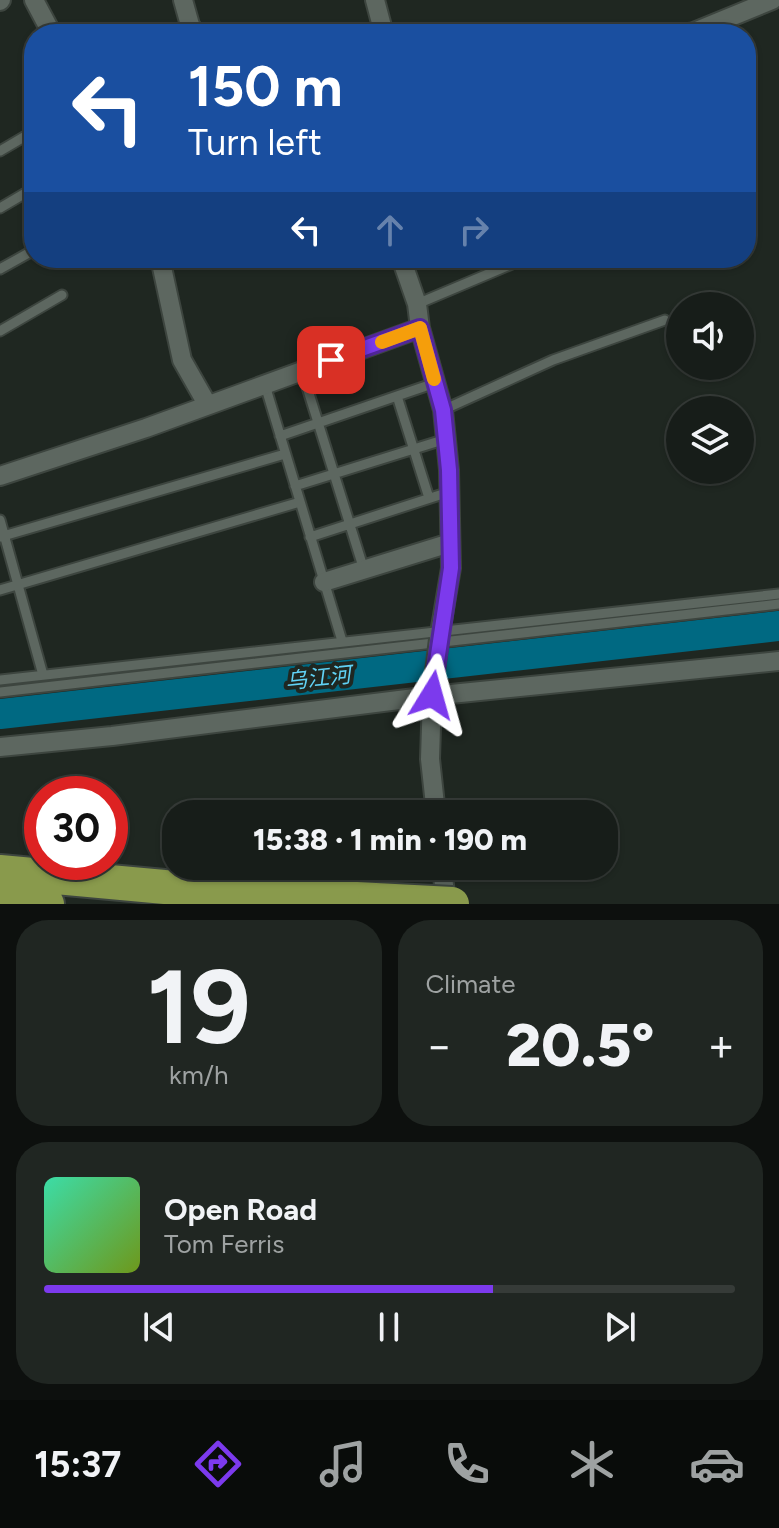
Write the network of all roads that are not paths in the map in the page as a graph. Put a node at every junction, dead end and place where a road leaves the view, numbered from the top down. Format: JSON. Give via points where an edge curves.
{"nodes":[{"id":1,"x":34,"y":0,"type":"edge"},
{"id":2,"x":204,"y":0,"type":"edge"},
{"id":3,"x":375,"y":0,"type":"edge"},
{"id":4,"x":772,"y":0,"type":"edge"},
{"id":5,"x":184,"y":2,"type":"edge"},
{"id":6,"x":47,"y":24,"type":"edge"},
{"id":7,"x":192,"y":24,"type":"edge"},
{"id":8,"x":381,"y":24,"type":"edge"},
{"id":9,"x":714,"y":24,"type":"edge"},
{"id":10,"x":24,"y":137,"type":"edge"},
{"id":11,"x":0,"y":151,"type":"edge"},
{"id":12,"x":24,"y":194,"type":"edge"},
{"id":13,"x":0,"y":208,"type":"edge"},
{"id":14,"x":24,"y":256,"type":"edge"},
{"id":15,"x":162,"y":268,"type":"edge"},
{"id":16,"x":404,"y":268,"type":"edge"},
{"id":17,"x":502,"y":268,"type":"edge"},
{"id":18,"x":0,"y":269,"type":"edge"},
{"id":19,"x":62,"y":295,"type":"dead end"},
{"id":20,"x":417,"y":304,"type":"junction"},
{"id":21,"x":665,"y":320,"type":"dead end"},
{"id":22,"x":420,"y":328,"type":"junction"},
{"id":23,"x":0,"y":331,"type":"edge"},
{"id":24,"x":302,"y":371,"type":"junction"},
{"id":25,"x":435,"y":383,"type":"junction"},
{"id":26,"x":265,"y":385,"type":"junction"},
{"id":27,"x":397,"y":396,"type":"junction"},
{"id":28,"x":207,"y":404,"type":"junction"},
{"id":29,"x":443,"y":410,"type":"junction"},
{"id":30,"x":318,"y":423,"type":"junction"},
{"id":31,"x":280,"y":436,"type":"junction"},
{"id":32,"x":446,"y":439,"type":"junction"},
{"id":33,"x":414,"y":449,"type":"junction"},
{"id":34,"x":285,"y":454,"type":"junction"},
{"id":35,"x":334,"y":474,"type":"junction"},
{"id":36,"x":0,"y":476,"type":"edge"},
{"id":37,"x":295,"y":486,"type":"junction"},
{"id":38,"x":449,"y":492,"type":"junction"},
{"id":39,"x":429,"y":498,"type":"junction"},
{"id":40,"x":300,"y":502,"type":"junction"},
{"id":41,"x":0,"y":520,"type":"edge"},
{"id":42,"x":350,"y":524,"type":"junction"},
{"id":43,"x":2,"y":536,"type":"edge"},
{"id":44,"x":310,"y":537,"type":"junction"},
{"id":45,"x":450,"y":543,"type":"junction"},
{"id":46,"x":364,"y":570,"type":"junction"},
{"id":47,"x":324,"y":582,"type":"junction"},
{"id":48,"x":18,"y":585,"type":"junction"},
{"id":49,"x":0,"y":590,"type":"edge"},
{"id":50,"x":779,"y":594,"type":"edge"},
{"id":51,"x":779,"y":604,"type":"edge"},
{"id":52,"x":440,"y":635,"type":"junction"},
{"id":53,"x":342,"y":641,"type":"junction"},
{"id":54,"x":779,"y":661,"type":"edge"},
{"id":55,"x":43,"y":675,"type":"junction"},
{"id":56,"x":0,"y":680,"type":"edge"},
{"id":57,"x":0,"y":692,"type":"edge"},
{"id":58,"x":432,"y":695,"type":"junction"},
{"id":59,"x":0,"y":747,"type":"edge"},
{"id":60,"x":434,"y":800,"type":"edge"},
{"id":61,"x":0,"y":872,"type":"edge"},
{"id":62,"x":445,"y":880,"type":"edge"},
{"id":63,"x":0,"y":899,"type":"edge"},
{"id":64,"x":47,"y":904,"type":"edge"},
{"id":65,"x":449,"y":904,"type":"edge"}],
"edges":[{"from":1,"to":6,"type":"street"},
{"from":2,"to":5,"type":"street"},
{"from":3,"to":8,"type":"street"},
{"from":4,"to":9,"type":"street"},
{"from":5,"to":7,"type":"street"},
{"from":10,"to":11,"type":"lane"},
{"from":12,"to":13,"type":"lane"},
{"from":14,"to":18,"type":"lane"},
{"from":15,"to":28,"type":"street","via":[[182,360]]},
{"from":16,"to":20,"type":"street"},
{"from":17,"to":20,"type":"lane"},
{"from":19,"to":23,"type":"lane"},
{"from":20,"to":22,"type":"street"},
{"from":21,"to":29,"type":"lane","via":[[553,360]]},
{"from":22,"to":24,"type":"street"},
{"from":22,"to":25,"type":"street"},
{"from":24,"to":26,"type":"street"},
{"from":24,"to":30,"type":"lane"},
{"from":25,"to":27,"type":"lane"},
{"from":25,"to":29,"type":"street"},
{"from":26,"to":28,"type":"street"},
{"from":26,"to":31,"type":"lane"},
{"from":27,"to":30,"type":"lane"},
{"from":27,"to":33,"type":"lane"},
{"from":28,"to":36,"type":"street"},
{"from":29,"to":32,"type":"street"},
{"from":30,"to":31,"type":"lane"},
{"from":30,"to":35,"type":"lane"},
{"from":31,"to":34,"type":"lane"},
{"from":32,"to":33,"type":"lane"},
{"from":32,"to":38,"type":"street"},
{"from":33,"to":35,"type":"lane"},
{"from":33,"to":39,"type":"lane"},
{"from":34,"to":37,"type":"lane"},
{"from":34,"to":43,"type":"lane"},
{"from":35,"to":37,"type":"lane"},
{"from":35,"to":42,"type":"lane"},
{"from":37,"to":40,"type":"lane"},
{"from":38,"to":39,"type":"lane"},
{"from":38,"to":45,"type":"street"},
{"from":39,"to":42,"type":"lane"},
{"from":40,"to":44,"type":"lane"},
{"from":40,"to":48,"type":"lane"},
{"from":41,"to":43,"type":"lane"},
{"from":42,"to":44,"type":"lane"},
{"from":42,"to":46,"type":"lane"},
{"from":43,"to":48,"type":"lane"},
{"from":44,"to":47,"type":"lane"},
{"from":45,"to":46,"type":"street"},
{"from":45,"to":52,"type":"street"},
{"from":46,"to":47,"type":"street"},
{"from":47,"to":53,"type":"lane"},
{"from":48,"to":49,"type":"lane"},
{"from":48,"to":55,"type":"lane"},
{"from":50,"to":52,"type":"lane"},
{"from":51,"to":57,"type":"lane"},
{"from":52,"to":53,"type":"lane"},
{"from":52,"to":58,"type":"street","bridge":true},
{"from":53,"to":55,"type":"lane"},
{"from":54,"to":58,"type":"street"},
{"from":55,"to":56,"type":"lane"},
{"from":58,"to":59,"type":"street"},
{"from":58,"to":60,"type":"street"},
{"from":61,"to":65,"type":"highway","bridge":true,"via":[[208,891]]},
{"from":62,"to":65,"type":"street"},
{"from":63,"to":64,"type":"highway"}]}
